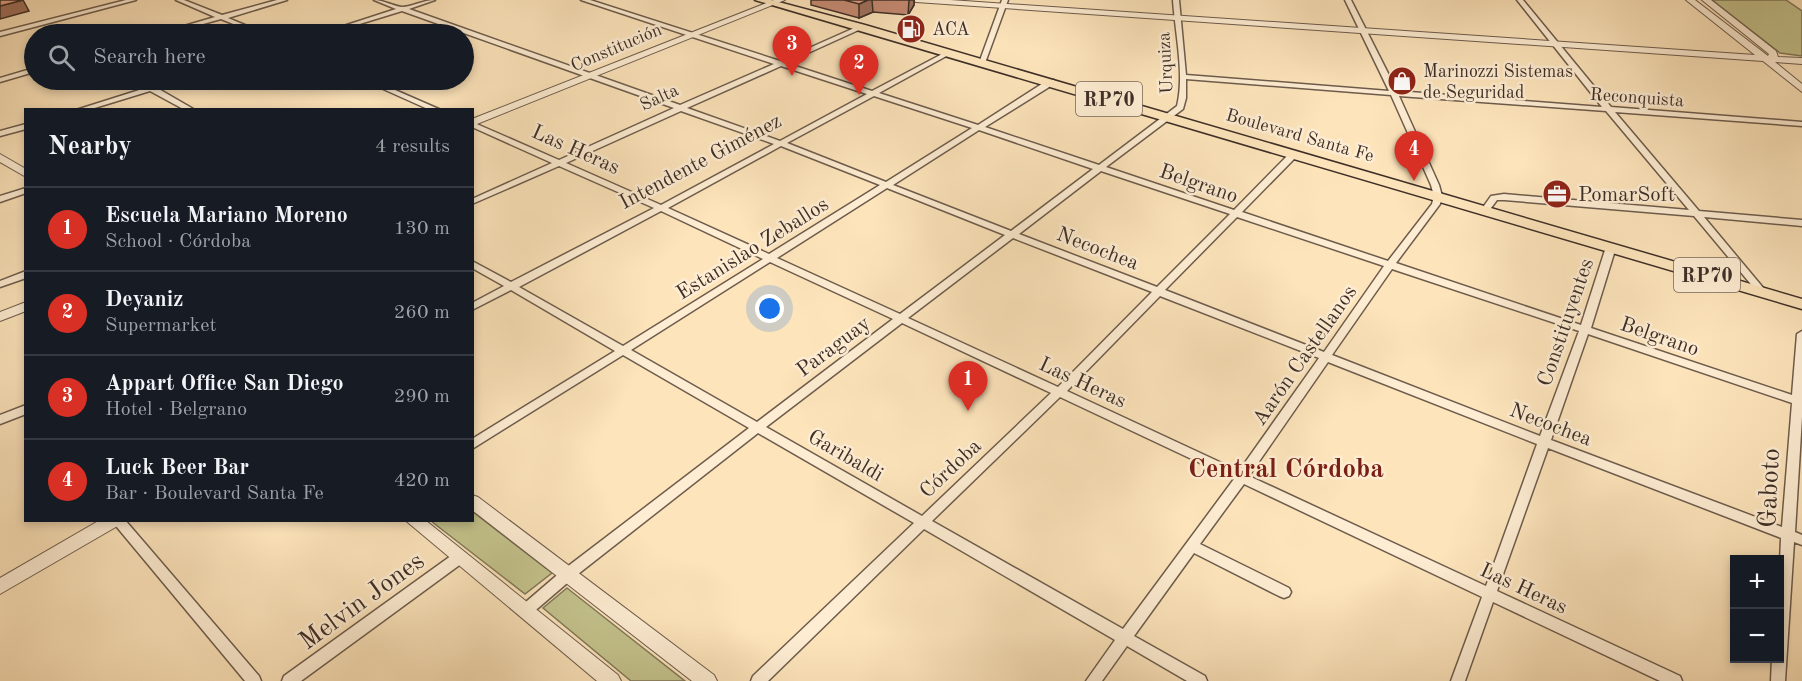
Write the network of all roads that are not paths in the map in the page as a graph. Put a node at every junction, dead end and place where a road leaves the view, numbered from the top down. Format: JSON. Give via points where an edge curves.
{"nodes":[{"id":1,"x":133,"y":0,"type":"edge"},
{"id":2,"x":179,"y":0,"type":"edge"},
{"id":3,"x":284,"y":0,"type":"edge"},
{"id":4,"x":377,"y":0,"type":"edge"},
{"id":5,"x":432,"y":0,"type":"edge"},
{"id":6,"x":584,"y":0,"type":"edge"},
{"id":7,"x":760,"y":0,"type":"edge"},
{"id":8,"x":786,"y":0,"type":"edge"},
{"id":9,"x":916,"y":0,"type":"edge"},
{"id":10,"x":1176,"y":0,"type":"edge"},
{"id":11,"x":1348,"y":0,"type":"edge"},
{"id":12,"x":1521,"y":0,"type":"edge"},
{"id":13,"x":1690,"y":0,"type":"edge"},
{"id":14,"x":1706,"y":0,"type":"edge"},
{"id":15,"x":776,"y":2,"type":"edge"},
{"id":16,"x":1004,"y":3,"type":"edge"},
{"id":17,"x":402,"y":9,"type":"junction"},
{"id":18,"x":820,"y":15,"type":"junction"},
{"id":19,"x":223,"y":17,"type":"junction"},
{"id":20,"x":1177,"y":17,"type":"junction"},
{"id":21,"x":39,"y":24,"type":"edge"},
{"id":22,"x":198,"y":24,"type":"edge"},
{"id":23,"x":239,"y":24,"type":"edge"},
{"id":24,"x":354,"y":24,"type":"edge"},
{"id":25,"x":444,"y":24,"type":"edge"},
{"id":26,"x":861,"y":27,"type":"junction"},
{"id":27,"x":24,"y":28,"type":"edge"},
{"id":28,"x":1362,"y":30,"type":"junction"},
{"id":29,"x":0,"y":34,"type":"edge"},
{"id":30,"x":692,"y":34,"type":"junction"},
{"id":31,"x":474,"y":35,"type":"edge"},
{"id":32,"x":1556,"y":43,"type":"junction"},
{"id":33,"x":948,"y":53,"type":"junction"},
{"id":34,"x":1768,"y":58,"type":"junction"},
{"id":35,"x":1802,"y":61,"type":"edge"},
{"id":36,"x":778,"y":63,"type":"junction"},
{"id":37,"x":982,"y":63,"type":"junction"},
{"id":38,"x":24,"y":73,"type":"edge"},
{"id":39,"x":592,"y":77,"type":"junction"},
{"id":40,"x":1182,"y":77,"type":"junction"},
{"id":41,"x":0,"y":80,"type":"edge"},
{"id":42,"x":1051,"y":82,"type":"junction"},
{"id":43,"x":1802,"y":89,"type":"edge"},
{"id":44,"x":142,"y":90,"type":"edge"},
{"id":45,"x":156,"y":90,"type":"edge"},
{"id":46,"x":391,"y":90,"type":"edge"},
{"id":47,"x":873,"y":93,"type":"junction"},
{"id":48,"x":1394,"y":93,"type":"junction"},
{"id":49,"x":681,"y":107,"type":"junction"},
{"id":50,"x":85,"y":108,"type":"edge"},
{"id":51,"x":188,"y":108,"type":"edge"},
{"id":52,"x":433,"y":108,"type":"edge"},
{"id":53,"x":1609,"y":110,"type":"junction"},
{"id":54,"x":1167,"y":116,"type":"junction"},
{"id":55,"x":474,"y":123,"type":"edge"},
{"id":56,"x":1802,"y":124,"type":"edge"},
{"id":57,"x":474,"y":125,"type":"edge"},
{"id":58,"x":24,"y":127,"type":"edge"},
{"id":59,"x":980,"y":128,"type":"junction"},
{"id":60,"x":0,"y":134,"type":"edge"},
{"id":61,"x":779,"y":143,"type":"junction"},
{"id":62,"x":1294,"y":154,"type":"junction"},
{"id":63,"x":0,"y":157,"type":"edge"},
{"id":64,"x":560,"y":162,"type":"junction"},
{"id":65,"x":1100,"y":168,"type":"junction"},
{"id":66,"x":24,"y":173,"type":"edge"},
{"id":67,"x":885,"y":186,"type":"junction"},
{"id":68,"x":24,"y":191,"type":"edge"},
{"id":69,"x":1438,"y":196,"type":"junction"},
{"id":70,"x":0,"y":199,"type":"edge"},
{"id":71,"x":474,"y":201,"type":"edge"},
{"id":72,"x":661,"y":208,"type":"junction"},
{"id":73,"x":1485,"y":210,"type":"junction"},
{"id":74,"x":1234,"y":213,"type":"junction"},
{"id":75,"x":1699,"y":214,"type":"junction"},
{"id":76,"x":1802,"y":223,"type":"edge"},
{"id":77,"x":1010,"y":235,"type":"junction"},
{"id":78,"x":1611,"y":247,"type":"junction"},
{"id":79,"x":769,"y":259,"type":"junction"},
{"id":80,"x":474,"y":265,"type":"edge"},
{"id":81,"x":1390,"y":265,"type":"junction"},
{"id":82,"x":24,"y":275,"type":"edge"},
{"id":83,"x":0,"y":284,"type":"edge"},
{"id":84,"x":512,"y":286,"type":"junction"},
{"id":85,"x":1158,"y":292,"type":"junction"},
{"id":86,"x":1762,"y":292,"type":"junction"},
{"id":87,"x":1802,"y":303,"type":"edge"},
{"id":88,"x":474,"y":306,"type":"edge"},
{"id":89,"x":24,"y":307,"type":"edge"},
{"id":90,"x":0,"y":317,"type":"edge"},
{"id":91,"x":900,"y":320,"type":"junction"},
{"id":92,"x":1585,"y":329,"type":"junction"},
{"id":93,"x":1802,"y":334,"type":"edge"},
{"id":94,"x":622,"y":350,"type":"junction"},
{"id":95,"x":1326,"y":357,"type":"junction"},
{"id":96,"x":1059,"y":392,"type":"junction"},
{"id":97,"x":1799,"y":401,"type":"edge"},
{"id":98,"x":24,"y":410,"type":"edge"},
{"id":99,"x":0,"y":420,"type":"edge"},
{"id":100,"x":758,"y":427,"type":"junction"},
{"id":101,"x":1543,"y":442,"type":"junction"},
{"id":102,"x":474,"y":444,"type":"edge"},
{"id":103,"x":1242,"y":477,"type":"junction"},
{"id":104,"x":474,"y":503,"type":"edge"},
{"id":105,"x":922,"y":521,"type":"junction"},
{"id":106,"x":113,"y":522,"type":"edge"},
{"id":107,"x":118,"y":522,"type":"edge"},
{"id":108,"x":416,"y":522,"type":"edge"},
{"id":109,"x":1788,"y":534,"type":"junction"},
{"id":110,"x":1802,"y":540,"type":"edge"},
{"id":111,"x":1192,"y":546,"type":"junction"},
{"id":112,"x":460,"y":557,"type":"junction"},
{"id":113,"x":568,"y":574,"type":"junction"},
{"id":114,"x":0,"y":587,"type":"edge"},
{"id":115,"x":1284,"y":592,"type":"dead end"},
{"id":116,"x":1489,"y":593,"type":"junction"},
{"id":117,"x":525,"y":611,"type":"junction"},
{"id":118,"x":1125,"y":638,"type":"junction"},
{"id":119,"x":254,"y":681,"type":"edge"},
{"id":120,"x":289,"y":681,"type":"edge"},
{"id":121,"x":611,"y":681,"type":"edge"},
{"id":122,"x":707,"y":681,"type":"edge"},
{"id":123,"x":758,"y":681,"type":"edge"},
{"id":124,"x":1093,"y":681,"type":"edge"},
{"id":125,"x":1200,"y":681,"type":"edge"},
{"id":126,"x":1458,"y":681,"type":"edge"},
{"id":127,"x":1675,"y":681,"type":"edge"},
{"id":128,"x":1778,"y":681,"type":"edge"}],
"edges":[{"from":1,"to":21,"type":"street"},
{"from":2,"to":19,"type":"street"},
{"from":3,"to":19,"type":"street"},
{"from":4,"to":17,"type":"street","name":"Necochea"},
{"from":5,"to":17,"type":"street"},
{"from":6,"to":30,"type":"street","name":"Belgrano"},
{"from":7,"to":15,"type":"main road","name":"Boulevard Santa Fe","number":"RP70"},
{"from":8,"to":18,"type":"main road","name":"Boulevard Santa Fe","number":"RP70"},
{"from":9,"to":16,"type":"street"},
{"from":10,"to":20,"type":"street","name":"Urquiza"},
{"from":11,"to":28,"type":"street"},
{"from":12,"to":32,"type":"street"},
{"from":13,"to":34,"type":"street"},
{"from":14,"to":34,"type":"street","via":[[1773,53]]},
{"from":15,"to":18,"type":"main road","name":"Boulevard Santa Fe","number":"RP70"},
{"from":15,"to":30,"type":"street","name":"Constitución"},
{"from":16,"to":20,"type":"street"},
{"from":16,"to":37,"type":"street"},
{"from":17,"to":24,"type":"street"},
{"from":17,"to":25,"type":"street","name":"Necochea"},
{"from":18,"to":26,"type":"main road","name":"Boulevard Santa Fe","number":"RP70"},
{"from":19,"to":22,"type":"street"},
{"from":19,"to":23,"type":"street"},
{"from":20,"to":28,"type":"street"},
{"from":20,"to":40,"type":"street","name":"Urquiza"},
{"from":26,"to":33,"type":"main road","name":"Boulevard Santa Fe","number":"RP70"},
{"from":26,"to":36,"type":"street","name":"Salta"},
{"from":27,"to":29,"type":"street"},
{"from":28,"to":32,"type":"street"},
{"from":28,"to":48,"type":"street"},
{"from":30,"to":36,"type":"street","name":"Belgrano"},
{"from":30,"to":39,"type":"street","name":"Constitución"},
{"from":31,"to":39,"type":"street","name":"Necochea"},
{"from":32,"to":34,"type":"street"},
{"from":32,"to":53,"type":"street"},
{"from":33,"to":37,"type":"main road","name":"Boulevard Santa Fe","number":"RP70"},
{"from":33,"to":47,"type":"street","name":"Intendente Giménez"},
{"from":34,"to":35,"type":"street"},
{"from":34,"to":43,"type":"street"},
{"from":36,"to":47,"type":"street","name":"Belgrano"},
{"from":36,"to":49,"type":"street","name":"Salta"},
{"from":37,"to":42,"type":"main road","name":"Boulevard Santa Fe","number":"RP70"},
{"from":38,"to":41,"type":"street"},
{"from":39,"to":49,"type":"street","name":"Necochea"},
{"from":39,"to":55,"type":"street","name":"Constitución"},
{"from":40,"to":48,"type":"street","name":"Reconquista"},
{"from":40,"to":54,"type":"street","name":"Urquiza","via":[[1180,107]]},
{"from":42,"to":54,"type":"main road","name":"Boulevard Santa Fe","number":"RP70"},
{"from":42,"to":59,"type":"street","name":"Estanislao Zeballos"},
{"from":44,"to":50,"type":"street"},
{"from":45,"to":51,"type":"street"},
{"from":46,"to":52,"type":"street"},
{"from":47,"to":59,"type":"street","name":"Belgrano"},
{"from":47,"to":61,"type":"street","name":"Intendente Giménez"},
{"from":48,"to":53,"type":"street","name":"Reconquista"},
{"from":48,"to":69,"type":"street"},
{"from":49,"to":61,"type":"street","name":"Necochea"},
{"from":49,"to":64,"type":"street","name":"Salta"},
{"from":53,"to":56,"type":"street","name":"Reconquista"},
{"from":53,"to":75,"type":"street"},
{"from":54,"to":62,"type":"main road","name":"Boulevard Santa Fe","number":"RP70"},
{"from":54,"to":65,"type":"street","name":"Paraguay"},
{"from":57,"to":64,"type":"street","name":"Las Heras"},
{"from":58,"to":60,"type":"street"},
{"from":59,"to":65,"type":"street","name":"Belgrano"},
{"from":59,"to":67,"type":"street","name":"Estanislao Zeballos"},
{"from":61,"to":67,"type":"street","name":"Necochea"},
{"from":61,"to":72,"type":"street","name":"Intendente Giménez"},
{"from":62,"to":69,"type":"main road","name":"Boulevard Santa Fe","number":"RP70"},
{"from":62,"to":74,"type":"street","name":"Córdoba"},
{"from":63,"to":66,"type":"street"},
{"from":64,"to":71,"type":"street","name":"Salta"},
{"from":64,"to":72,"type":"street","name":"Las Heras"},
{"from":65,"to":74,"type":"street","name":"Belgrano"},
{"from":65,"to":77,"type":"street","name":"Paraguay"},
{"from":67,"to":77,"type":"street","name":"Necochea"},
{"from":67,"to":79,"type":"street","name":"Estanislao Zeballos"},
{"from":68,"to":70,"type":"street"},
{"from":69,"to":73,"type":"main road","name":"Boulevard Santa Fe","number":"RP70"},
{"from":69,"to":81,"type":"street","name":"Aarón Castellanos"},
{"from":72,"to":79,"type":"street","name":"Las Heras"},
{"from":72,"to":84,"type":"street","name":"Intendente Giménez"},
{"from":73,"to":75,"type":"street","via":[[1494,198],[1504,197]]},
{"from":73,"to":78,"type":"main road","name":"Boulevard Santa Fe","number":"RP70"},
{"from":74,"to":81,"type":"street","name":"Belgrano"},
{"from":74,"to":85,"type":"street","name":"Córdoba"},
{"from":75,"to":76,"type":"street"},
{"from":75,"to":86,"type":"street"},
{"from":77,"to":85,"type":"street","name":"Necochea"},
{"from":77,"to":91,"type":"street","name":"Paraguay"},
{"from":78,"to":86,"type":"main road","name":"Boulevard Santa Fe","number":"RP70"},
{"from":78,"to":92,"type":"street","name":"Constituyentes"},
{"from":79,"to":91,"type":"street","name":"Las Heras"},
{"from":79,"to":94,"type":"street","name":"Estanislao Zeballos"},
{"from":80,"to":84,"type":"street","name":"Garibaldi"},
{"from":81,"to":92,"type":"street","name":"Belgrano"},
{"from":81,"to":95,"type":"street","name":"Aarón Castellanos"},
{"from":82,"to":83,"type":"street"},
{"from":84,"to":88,"type":"street","name":"Intendente Giménez"},
{"from":84,"to":94,"type":"street","name":"Garibaldi"},
{"from":85,"to":95,"type":"street","name":"Necochea"},
{"from":85,"to":96,"type":"street","name":"Córdoba"},
{"from":86,"to":87,"type":"main road","name":"Boulevard Santa Fe","number":"RP70"},
{"from":89,"to":90,"type":"street"},
{"from":91,"to":96,"type":"street","name":"Las Heras"},
{"from":91,"to":100,"type":"street","name":"Paraguay"},
{"from":92,"to":97,"type":"street","name":"Belgrano"},
{"from":92,"to":101,"type":"street","name":"Constituyentes"},
{"from":93,"to":97,"type":"street","name":"Gaboto"},
{"from":94,"to":100,"type":"street","name":"Garibaldi"},
{"from":94,"to":102,"type":"street","name":"Estanislao Zeballos"},
{"from":95,"to":101,"type":"street","name":"Necochea"},
{"from":95,"to":103,"type":"street","name":"Aarón Castellanos"},
{"from":96,"to":103,"type":"street","name":"Las Heras"},
{"from":96,"to":105,"type":"street","name":"Córdoba"},
{"from":97,"to":109,"type":"street","name":"Gaboto"},
{"from":98,"to":99,"type":"street"},
{"from":100,"to":105,"type":"street","name":"Garibaldi"},
{"from":100,"to":113,"type":"street","name":"Paraguay"},
{"from":101,"to":109,"type":"street","name":"Necochea"},
{"from":101,"to":116,"type":"street","name":"Constituyentes"},
{"from":103,"to":111,"type":"street","name":"Aarón Castellanos"},
{"from":103,"to":116,"type":"street","name":"Las Heras"},
{"from":104,"to":113,"type":"street"},
{"from":105,"to":118,"type":"street","name":"Garibaldi"},
{"from":105,"to":123,"type":"street","name":"Córdoba"},
{"from":106,"to":114,"type":"street"},
{"from":107,"to":119,"type":"street"},
{"from":108,"to":112,"type":"street"},
{"from":109,"to":110,"type":"street","name":"Necochea"},
{"from":109,"to":128,"type":"street","name":"Gaboto"},
{"from":111,"to":115,"type":"street"},
{"from":111,"to":118,"type":"street","name":"Aarón Castellanos"},
{"from":112,"to":117,"type":"street"},
{"from":112,"to":120,"type":"street","name":"Melvin Jones"},
{"from":113,"to":117,"type":"street","name":"Paraguay"},
{"from":113,"to":122,"type":"street"},
{"from":116,"to":126,"type":"street","name":"Constituyentes"},
{"from":116,"to":127,"type":"street","name":"Las Heras"},
{"from":117,"to":121,"type":"street"},
{"from":118,"to":124,"type":"street","name":"Aarón Castellanos"},
{"from":118,"to":125,"type":"street","name":"Garibaldi"}]}
